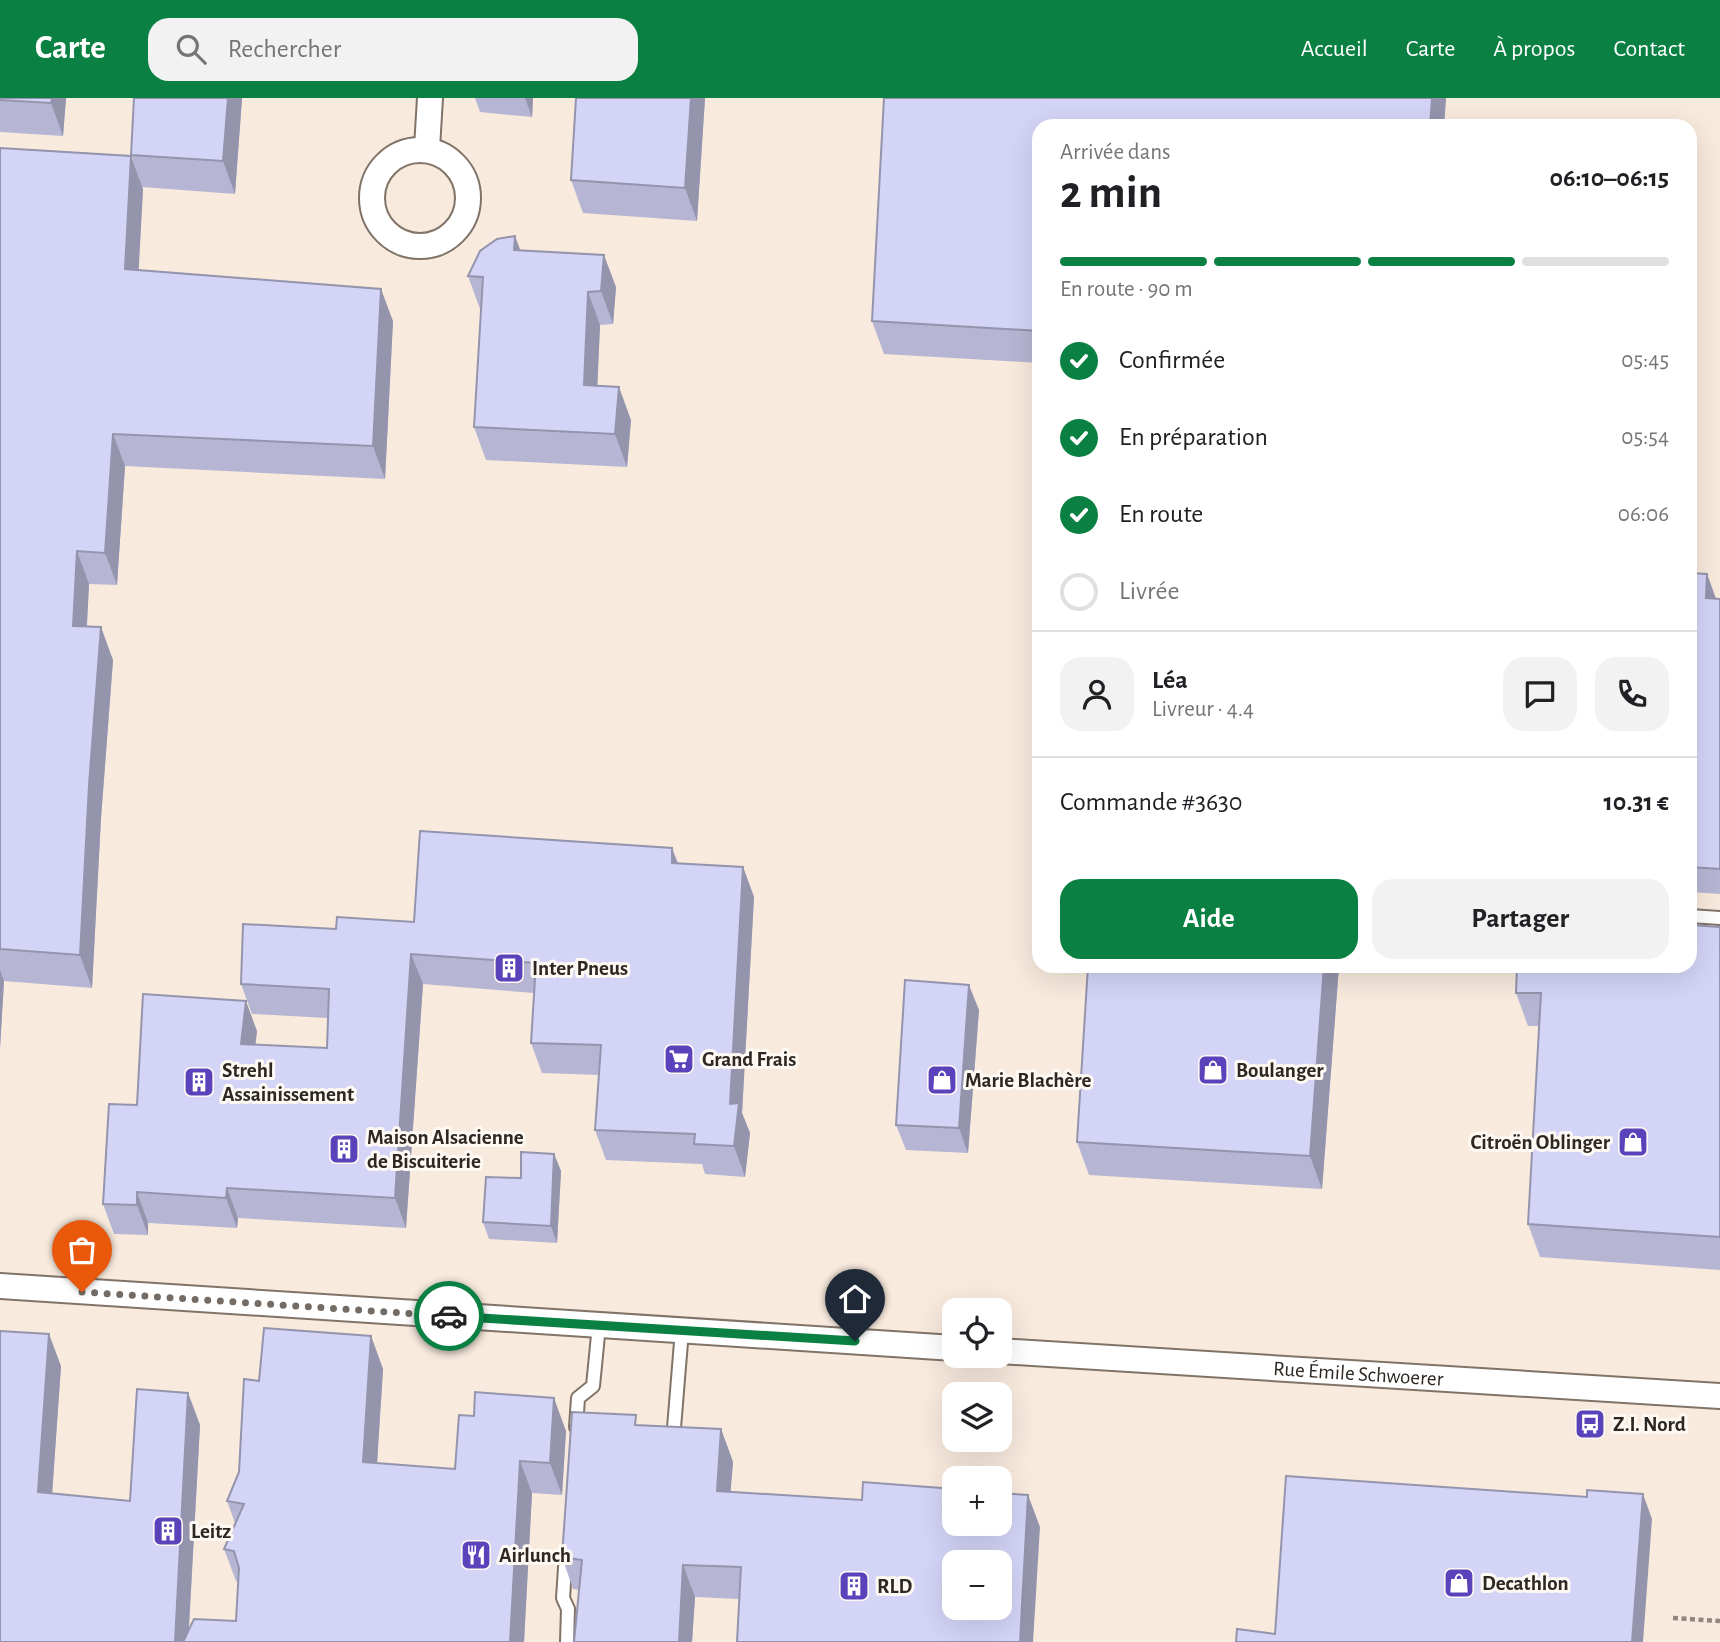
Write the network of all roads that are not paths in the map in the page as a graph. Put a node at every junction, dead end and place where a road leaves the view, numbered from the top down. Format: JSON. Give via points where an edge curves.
{"nodes":[{"id":1,"x":430,"y":98,"type":"edge"},
{"id":2,"x":427,"y":148,"type":"junction"},
{"id":3,"x":1697,"y":916,"type":"edge"},
{"id":4,"x":1720,"y":918,"type":"edge"},
{"id":5,"x":0,"y":1286,"type":"edge"},
{"id":6,"x":599,"y":1325,"type":"junction"},
{"id":7,"x":682,"y":1331,"type":"junction"},
{"id":8,"x":942,"y":1347,"type":"edge"},
{"id":9,"x":1012,"y":1352,"type":"edge"},
{"id":10,"x":1720,"y":1396,"type":"edge"},
{"id":11,"x":575,"y":1437,"type":"edge"},
{"id":12,"x":673,"y":1440,"type":"edge"},
{"id":13,"x":567,"y":1544,"type":"edge"},
{"id":14,"x":567,"y":1642,"type":"edge"}],
"edges":[{"from":1,"to":2,"type":"street"},
{"from":2,"to":2,"type":"street","via":[[399,152],[378,171],[370,198],[378,225],[399,243],[427,247],[453,235],[468,211],[468,184],[452,160]]},
{"from":3,"to":4,"type":"lane"},
{"from":5,"to":6,"type":"street"},
{"from":6,"to":7,"type":"street"},
{"from":6,"to":11,"type":"lane","via":[[593,1386],[578,1398]]},
{"from":7,"to":8,"type":"street"},
{"from":7,"to":12,"type":"lane"},
{"from":9,"to":10,"type":"street","name":"Rue Émile Schwoerer"},
{"from":13,"to":14,"type":"lane","via":[[563,1598],[568,1609]]}]}
